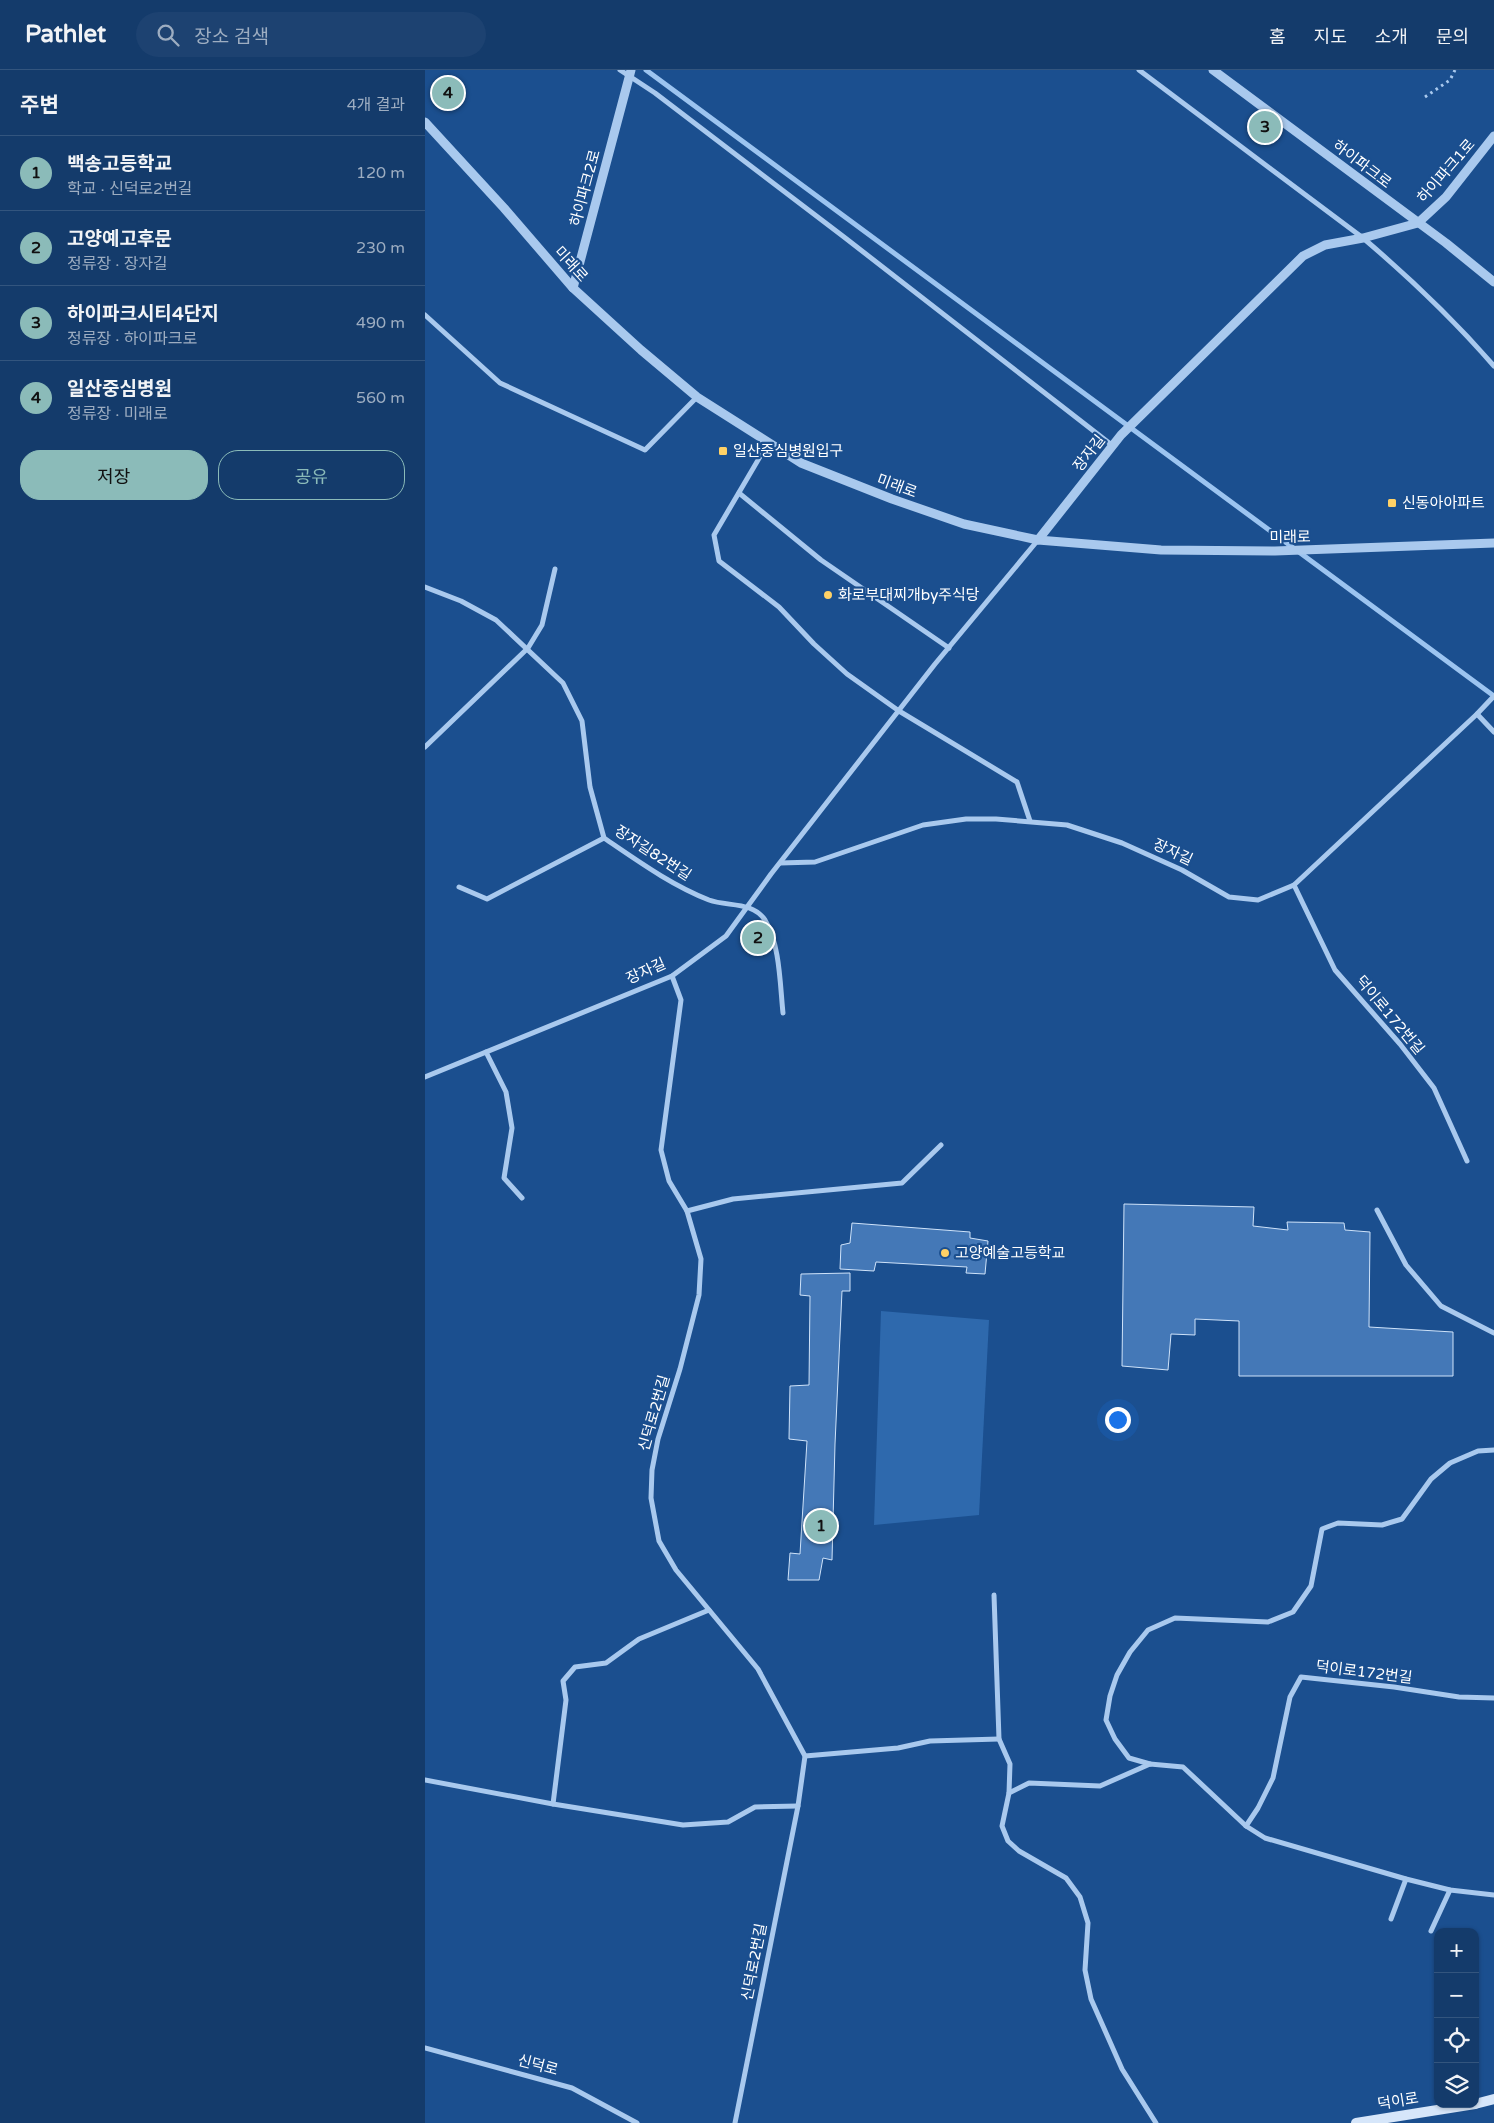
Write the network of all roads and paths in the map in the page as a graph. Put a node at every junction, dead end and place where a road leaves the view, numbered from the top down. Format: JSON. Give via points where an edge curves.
{"nodes":[{"id":1,"x":620,"y":70,"type":"edge"},
{"id":2,"x":631,"y":70,"type":"edge"},
{"id":3,"x":1139,"y":70,"type":"edge"},
{"id":4,"x":1213,"y":70,"type":"edge"},
{"id":5,"x":1455,"y":70,"type":"edge"},
{"id":6,"x":1425,"y":98,"type":"dead end"},
{"id":7,"x":425,"y":122,"type":"edge"},
{"id":8,"x":1494,"y":136,"type":"edge"},
{"id":9,"x":1418,"y":223,"type":"junction"},
{"id":10,"x":1363,"y":238,"type":"junction"},
{"id":11,"x":1494,"y":282,"type":"edge"},
{"id":12,"x":573,"y":288,"type":"junction"},
{"id":13,"x":425,"y":315,"type":"edge"},
{"id":14,"x":1494,"y":366,"type":"edge"},
{"id":15,"x":697,"y":397,"type":"junction"},
{"id":16,"x":768,"y":443,"type":"junction"},
{"id":17,"x":1113,"y":446,"type":"junction"},
{"id":18,"x":739,"y":493,"type":"junction"},
{"id":19,"x":1038,"y":540,"type":"junction"},
{"id":20,"x":1494,"y":543,"type":"edge"},
{"id":21,"x":555,"y":569,"type":"dead end"},
{"id":22,"x":425,"y":587,"type":"edge"},
{"id":23,"x":528,"y":648,"type":"junction"},
{"id":24,"x":949,"y":648,"type":"junction"},
{"id":25,"x":1494,"y":696,"type":"edge"},
{"id":26,"x":899,"y":711,"type":"junction"},
{"id":27,"x":1477,"y":714,"type":"junction"},
{"id":28,"x":1494,"y":732,"type":"edge"},
{"id":29,"x":425,"y":747,"type":"edge"},
{"id":30,"x":1030,"y":821,"type":"junction"},
{"id":31,"x":604,"y":838,"type":"junction"},
{"id":32,"x":780,"y":863,"type":"junction"},
{"id":33,"x":1293,"y":885,"type":"junction"},
{"id":34,"x":459,"y":887,"type":"dead end"},
{"id":35,"x":747,"y":906,"type":"junction"},
{"id":36,"x":672,"y":976,"type":"junction"},
{"id":37,"x":783,"y":1013,"type":"dead end"},
{"id":38,"x":486,"y":1052,"type":"junction"},
{"id":39,"x":425,"y":1077,"type":"edge"},
{"id":40,"x":941,"y":1146,"type":"dead end"},
{"id":41,"x":1467,"y":1161,"type":"dead end"},
{"id":42,"x":522,"y":1198,"type":"dead end"},
{"id":43,"x":1377,"y":1210,"type":"dead end"},
{"id":44,"x":687,"y":1211,"type":"junction"},
{"id":45,"x":1494,"y":1333,"type":"edge"},
{"id":46,"x":1494,"y":1450,"type":"edge"},
{"id":47,"x":994,"y":1595,"type":"dead end"},
{"id":48,"x":709,"y":1610,"type":"junction"},
{"id":49,"x":1494,"y":1698,"type":"edge"},
{"id":50,"x":999,"y":1739,"type":"junction"},
{"id":51,"x":805,"y":1756,"type":"junction"},
{"id":52,"x":1150,"y":1764,"type":"junction"},
{"id":53,"x":425,"y":1780,"type":"edge"},
{"id":54,"x":1009,"y":1793,"type":"junction"},
{"id":55,"x":553,"y":1804,"type":"junction"},
{"id":56,"x":798,"y":1806,"type":"junction"},
{"id":57,"x":1246,"y":1826,"type":"junction"},
{"id":58,"x":1406,"y":1879,"type":"junction"},
{"id":59,"x":1450,"y":1890,"type":"junction"},
{"id":60,"x":1494,"y":1895,"type":"edge"},
{"id":61,"x":1391,"y":1919,"type":"dead end"},
{"id":62,"x":1431,"y":1931,"type":"dead end"},
{"id":63,"x":425,"y":2048,"type":"edge"},
{"id":64,"x":1494,"y":2099,"type":"edge"},
{"id":65,"x":1479,"y":2103,"type":"edge"},
{"id":66,"x":1450,"y":2108,"type":"edge"},
{"id":67,"x":637,"y":2123,"type":"edge"},
{"id":68,"x":735,"y":2123,"type":"edge"},
{"id":69,"x":1156,"y":2123,"type":"edge"},
{"id":70,"x":1356,"y":2123,"type":"edge"}],
"edges":[{"from":1,"to":17,"type":"street","via":[[655,93]]},
{"from":2,"to":12,"type":"street","name":"하이파크2로"},
{"from":3,"to":10,"type":"street"},
{"from":4,"to":9,"type":"street","name":"하이파크로"},
{"from":5,"to":6,"type":"path","via":[[1450,80]]},
{"from":7,"to":12,"type":"street","name":"미래로"},
{"from":8,"to":9,"type":"street","name":"하이파크1로","via":[[1446,197]]},
{"from":9,"to":10,"type":"street"},
{"from":9,"to":11,"type":"street","name":"하이파크로"},
{"from":10,"to":14,"type":"street","via":[[1455,322]]},
{"from":10,"to":17,"type":"street","name":"장자길","via":[[1325,245],[1303,256]]},
{"from":12,"to":15,"type":"street","name":"미래로"},
{"from":13,"to":15,"type":"street","via":[[500,383],[645,450]]},
{"from":15,"to":16,"type":"street","name":"미래로"},
{"from":16,"to":18,"type":"street"},
{"from":16,"to":19,"type":"street","name":"미래로","via":[[801,463],[892,499],[964,524]]},
{"from":17,"to":19,"type":"street","name":"장자길"},
{"from":18,"to":24,"type":"street","via":[[821,560]]},
{"from":18,"to":26,"type":"street","via":[[714,536],[719,562],[779,607],[847,674]]},
{"from":19,"to":20,"type":"street","name":"미래로","via":[[1161,550],[1275,551]]},
{"from":19,"to":24,"type":"street","name":"장자길"},
{"from":21,"to":23,"type":"street","via":[[542,625]]},
{"from":22,"to":23,"type":"street","name":"장자길82번길","via":[[496,620]]},
{"from":23,"to":29,"type":"street"},
{"from":23,"to":31,"type":"street","name":"장자길82번길","via":[[563,683],[582,721],[590,787]]},
{"from":24,"to":26,"type":"street","name":"장자길"},
{"from":25,"to":27,"type":"street","name":"장자길"},
{"from":26,"to":30,"type":"street","via":[[1017,782]]},
{"from":26,"to":32,"type":"street","name":"장자길"},
{"from":27,"to":28,"type":"street"},
{"from":27,"to":33,"type":"street","name":"장자길"},
{"from":30,"to":32,"type":"street","name":"장자길","via":[[966,818],[923,825],[815,862]]},
{"from":30,"to":33,"type":"street","name":"장자길","via":[[1067,825],[1122,843],[1182,870],[1229,897],[1258,900]]},
{"from":31,"to":34,"type":"street","via":[[487,899]]},
{"from":31,"to":35,"type":"street","name":"장자길82번길","via":[[678,886],[712,901]]},
{"from":32,"to":35,"type":"street","name":"장자길"},
{"from":33,"to":41,"type":"street","name":"덕이로172번길","via":[[1335,970],[1434,1088]]},
{"from":35,"to":36,"type":"street","name":"장자길","via":[[726,936]]},
{"from":35,"to":37,"type":"street","via":[[764,919],[775,942]]},
{"from":36,"to":38,"type":"street","name":"장자길"},
{"from":36,"to":44,"type":"street","name":"신덕로2번길","via":[[681,1000],[661,1150],[669,1181]]},
{"from":38,"to":39,"type":"street","name":"장자길"},
{"from":38,"to":42,"type":"street","via":[[506,1092],[512,1128],[504,1178]]},
{"from":40,"to":44,"type":"street","via":[[902,1182],[733,1199]]},
{"from":43,"to":45,"type":"street","via":[[1406,1265],[1441,1306]]},
{"from":44,"to":48,"type":"street","name":"신덕로2번길","via":[[701,1259],[699,1296],[658,1439],[651,1498],[659,1541],[676,1570]]},
{"from":46,"to":52,"type":"street","via":[[1478,1451],[1450,1463],[1431,1479],[1402,1519],[1382,1525],[1338,1523],[1322,1529],[1311,1586],[1293,1612],[1268,1622],[1175,1618],[1148,1630],[1117,1675],[1106,1720],[1115,1740],[1129,1758]]},
{"from":47,"to":50,"type":"street"},
{"from":48,"to":51,"type":"street","name":"신덕로2번길","via":[[758,1669]]},
{"from":48,"to":55,"type":"street","via":[[639,1639],[606,1663],[575,1667],[563,1681],[566,1700]]},
{"from":49,"to":57,"type":"street","name":"덕이로172번길","via":[[1459,1697],[1301,1677],[1290,1697],[1273,1778]]},
{"from":50,"to":51,"type":"street","via":[[930,1741],[898,1748]]},
{"from":50,"to":54,"type":"street","via":[[1010,1764]]},
{"from":51,"to":56,"type":"street","name":"신덕로2번길"},
{"from":52,"to":54,"type":"street","via":[[1100,1786],[1029,1783]]},
{"from":52,"to":57,"type":"street","via":[[1183,1766]]},
{"from":53,"to":55,"type":"street"},
{"from":54,"to":69,"type":"street","via":[[1002,1826],[1008,1842],[1066,1878],[1080,1897],[1088,1923],[1085,1970],[1091,1999],[1121,2069]]},
{"from":55,"to":56,"type":"street","via":[[683,1825],[728,1822],[755,1808]]},
{"from":56,"to":68,"type":"street","name":"신덕로2번길"},
{"from":57,"to":58,"type":"street","via":[[1265,1838]]},
{"from":58,"to":59,"type":"street"},
{"from":58,"to":61,"type":"street"},
{"from":59,"to":60,"type":"street"},
{"from":59,"to":62,"type":"street"},
{"from":63,"to":67,"type":"street","name":"신덕로","via":[[572,2088]]},
{"from":64,"to":65,"type":"main road","name":"덕이로"},
{"from":66,"to":70,"type":"main road","name":"덕이로"}]}
